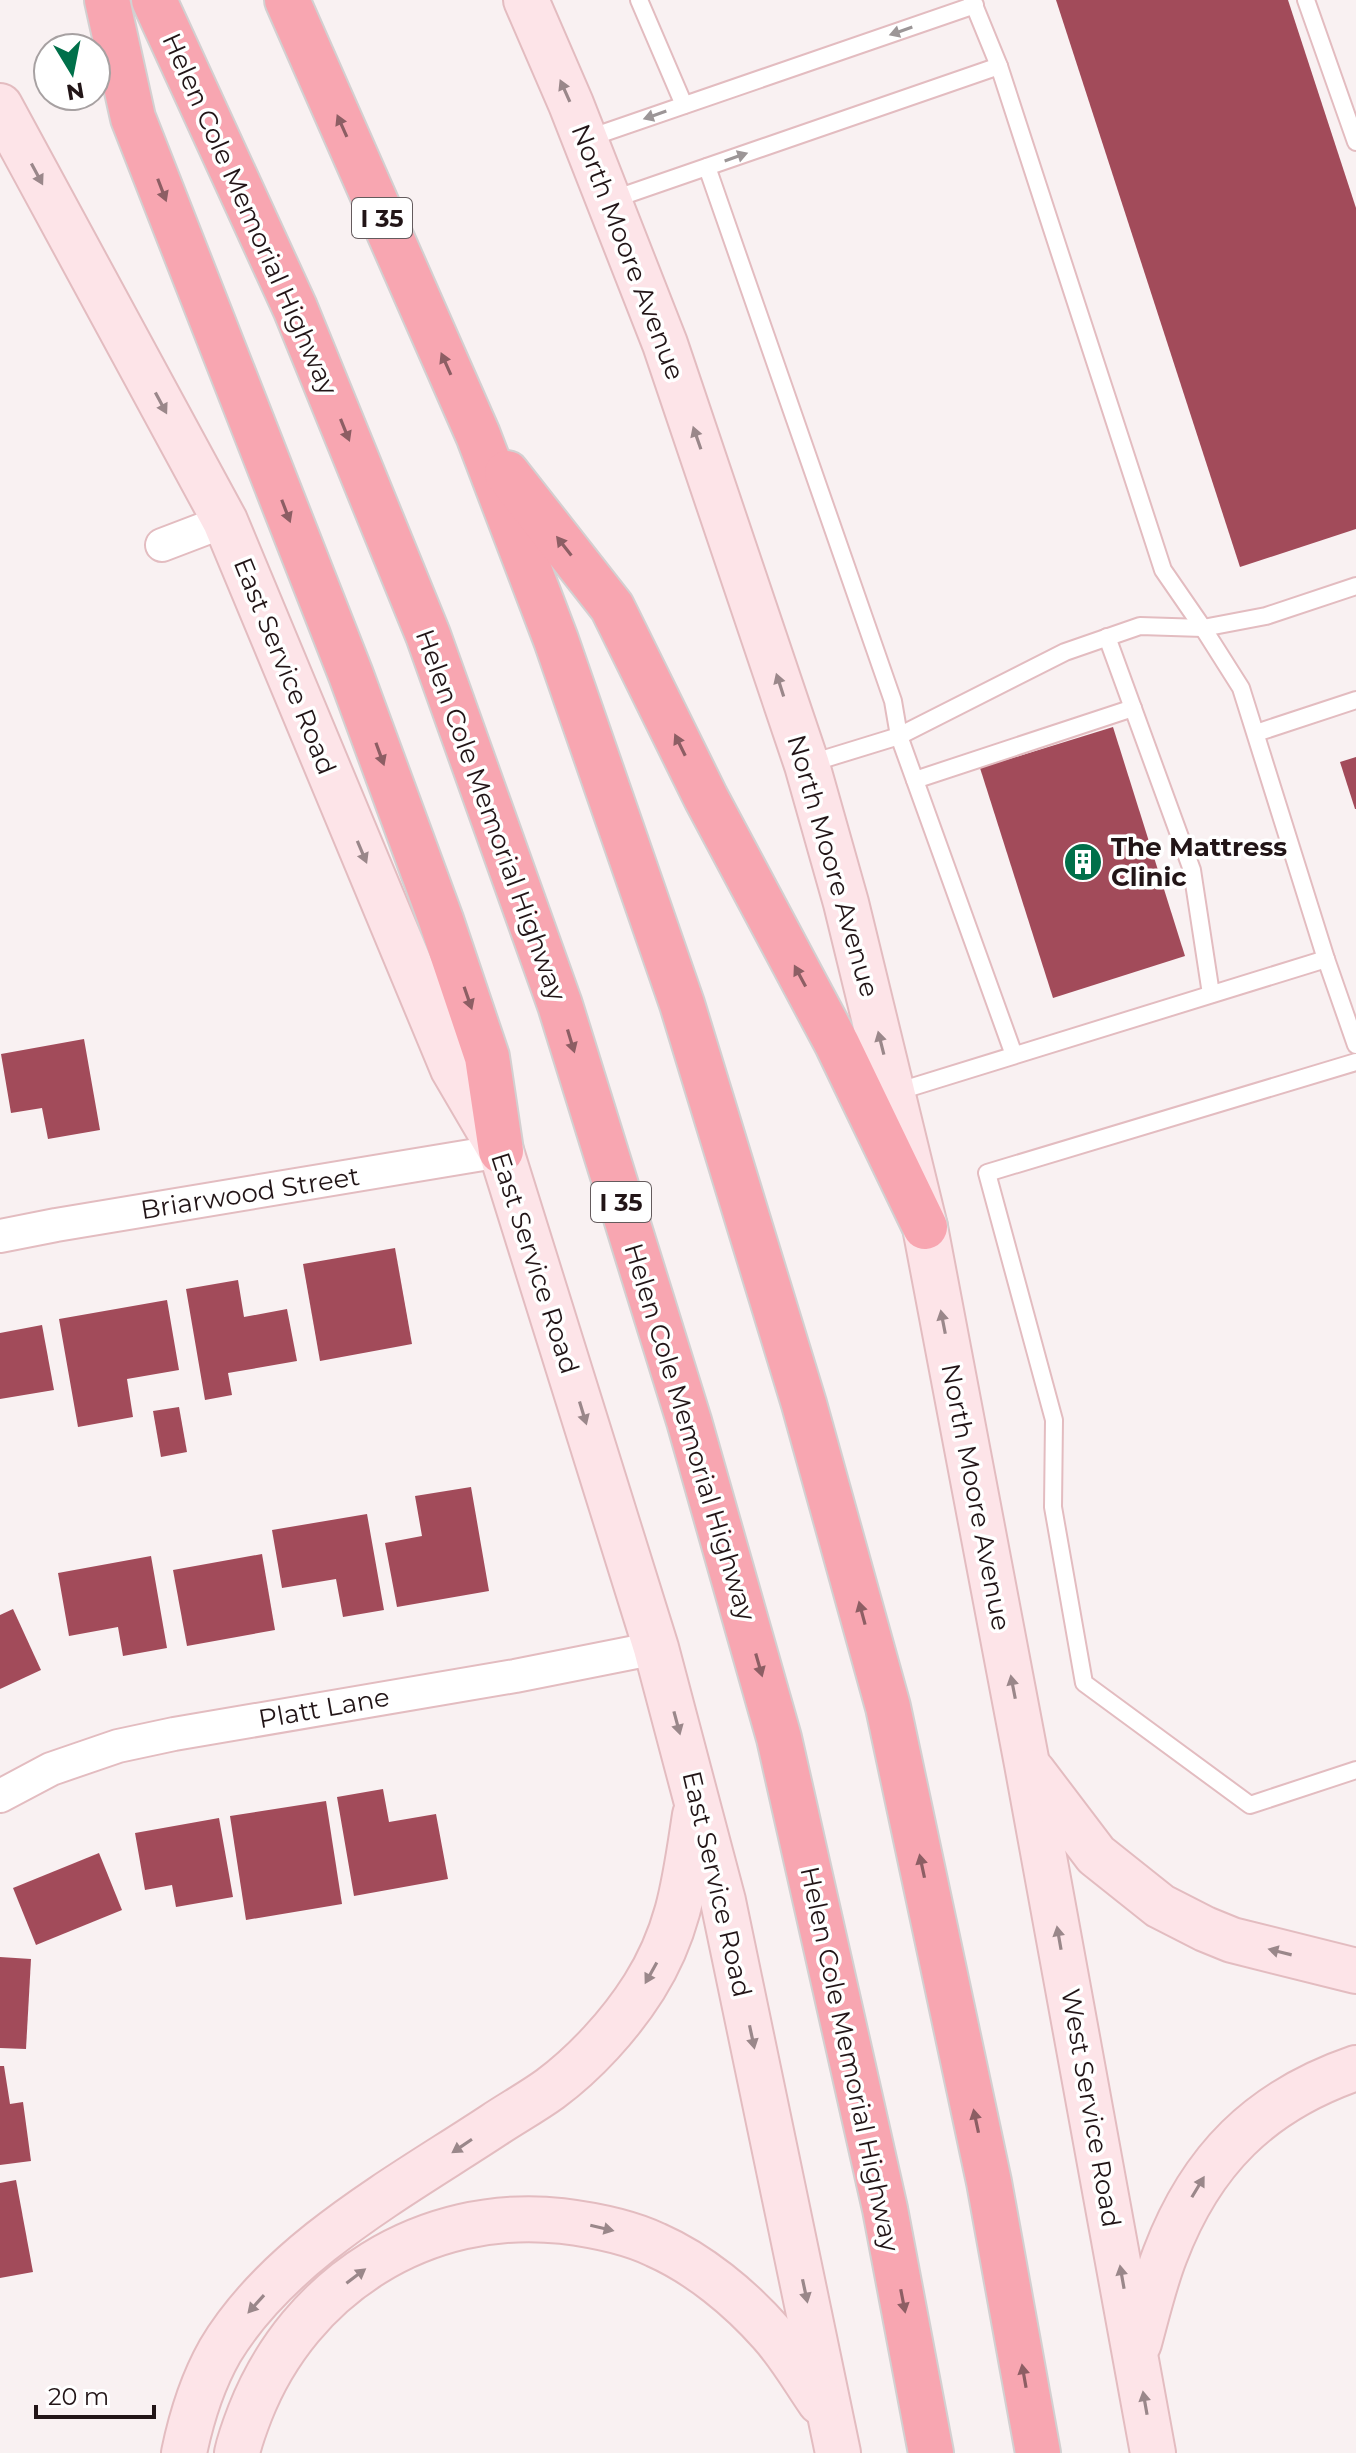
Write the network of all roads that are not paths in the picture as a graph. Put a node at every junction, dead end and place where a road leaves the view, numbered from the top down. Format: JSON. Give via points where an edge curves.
{"nodes":[{"id":1,"x":107,"y":0,"type":"edge"},
{"id":2,"x":154,"y":0,"type":"edge"},
{"id":3,"x":287,"y":0,"type":"edge"},
{"id":4,"x":526,"y":0,"type":"edge"},
{"id":5,"x":639,"y":0,"type":"edge"},
{"id":6,"x":1306,"y":0,"type":"edge"},
{"id":7,"x":974,"y":3,"type":"edge"},
{"id":8,"x":999,"y":66,"type":"junction"},
{"id":9,"x":684,"y":105,"type":"junction"},
{"id":10,"x":0,"y":106,"type":"edge"},
{"id":11,"x":585,"y":139,"type":"junction"},
{"id":12,"x":1356,"y":142,"type":"edge"},
{"id":13,"x":707,"y":167,"type":"junction"},
{"id":14,"x":609,"y":201,"type":"junction"},
{"id":15,"x":478,"y":435,"type":"junction"},
{"id":16,"x":225,"y":521,"type":"junction"},
{"id":17,"x":162,"y":545,"type":"dead end"},
{"id":18,"x":1356,"y":586,"type":"edge"},
{"id":19,"x":1203,"y":628,"type":"junction"},
{"id":20,"x":1107,"y":637,"type":"junction"},
{"id":21,"x":1356,"y":700,"type":"edge"},
{"id":22,"x":1133,"y":708,"type":"junction"},
{"id":23,"x":1256,"y":733,"type":"junction"},
{"id":24,"x":899,"y":736,"type":"junction"},
{"id":25,"x":807,"y":765,"type":"junction"},
{"id":26,"x":915,"y":780,"type":"junction"},
{"id":27,"x":1326,"y":959,"type":"junction"},
{"id":28,"x":1211,"y":994,"type":"junction"},
{"id":29,"x":1356,"y":1045,"type":"edge"},
{"id":30,"x":1014,"y":1055,"type":"junction"},
{"id":31,"x":1356,"y":1062,"type":"edge"},
{"id":32,"x":893,"y":1092,"type":"junction"},
{"id":33,"x":501,"y":1151,"type":"junction"},
{"id":34,"x":925,"y":1227,"type":"junction"},
{"id":35,"x":0,"y":1236,"type":"edge"},
{"id":36,"x":656,"y":1648,"type":"junction"},
{"id":37,"x":1027,"y":1764,"type":"junction"},
{"id":38,"x":1356,"y":1770,"type":"edge"},
{"id":39,"x":0,"y":1796,"type":"edge"},
{"id":40,"x":697,"y":1797,"type":"junction"},
{"id":41,"x":1356,"y":1971,"type":"edge"},
{"id":42,"x":1356,"y":2068,"type":"edge"},
{"id":43,"x":1136,"y":2353,"type":"junction"},
{"id":44,"x":835,"y":2435,"type":"edge"},
{"id":45,"x":184,"y":2453,"type":"edge"},
{"id":46,"x":237,"y":2453,"type":"edge"},
{"id":47,"x":931,"y":2453,"type":"edge"},
{"id":48,"x":1038,"y":2453,"type":"edge"},
{"id":49,"x":1153,"y":2453,"type":"edge"}],
"edges":[{"from":1,"to":33,"type":"highway","one_way":true,"via":[[133,118],[441,920],[487,1057]]},
{"from":2,"to":47,"type":"highway","name":"Helen Cole Memorial Highway","number":"I 35","one_way":true,"via":[[295,308],[405,578],[560,1005],[689,1421],[779,1738],[885,2209]]},
{"from":15,"to":3,"type":"highway","number":"I 35","one_way":true},
{"from":11,"to":4,"type":"main road","name":"North Moore Avenue","one_way":true},
{"from":5,"to":9,"type":"lane"},
{"from":6,"to":12,"type":"lane"},
{"from":7,"to":8,"type":"lane"},
{"from":7,"to":9,"type":"lane","one_way":true},
{"from":13,"to":8,"type":"lane","one_way":true},
{"from":8,"to":19,"type":"lane","via":[[1163,570]]},
{"from":9,"to":11,"type":"lane","one_way":true},
{"from":10,"to":16,"type":"main road","name":"East Service Road","one_way":true},
{"from":11,"to":14,"type":"main road","name":"North Moore Avenue"},
{"from":13,"to":14,"type":"lane"},
{"from":13,"to":24,"type":"lane","via":[[893,701]]},
{"from":25,"to":14,"type":"main road","name":"North Moore Avenue","one_way":true,"via":[[665,344]]},
{"from":34,"to":15,"type":"highway","one_way":true,"via":[[612,607]]},
{"from":48,"to":15,"type":"highway","number":"I 35","one_way":true,"via":[[989,2182],[891,1723],[804,1404],[682,1004],[556,640]]},
{"from":16,"to":17,"type":"street"},
{"from":16,"to":33,"type":"main road","name":"East Service Road","one_way":true,"via":[[453,1069]]},
{"from":18,"to":19,"type":"lane","via":[[1266,616]]},
{"from":19,"to":20,"type":"lane","via":[[1140,626]]},
{"from":19,"to":23,"type":"lane","via":[[1241,688]]},
{"from":20,"to":22,"type":"lane"},
{"from":20,"to":24,"type":"lane","via":[[1065,652]]},
{"from":21,"to":23,"type":"lane"},
{"from":22,"to":26,"type":"lane"},
{"from":22,"to":28,"type":"lane","via":[[1192,870]]},
{"from":23,"to":27,"type":"lane"},
{"from":24,"to":25,"type":"lane"},
{"from":24,"to":26,"type":"lane"},
{"from":32,"to":25,"type":"main road","name":"North Moore Avenue","one_way":true},
{"from":26,"to":30,"type":"lane"},
{"from":27,"to":28,"type":"lane"},
{"from":27,"to":29,"type":"lane"},
{"from":28,"to":30,"type":"lane"},
{"from":30,"to":32,"type":"lane"},
{"from":31,"to":38,"type":"lane","via":[[987,1173],[1054,1420],[1053,1507],[1084,1683],[1250,1805]]},
{"from":32,"to":34,"type":"main road","name":"North Moore Avenue"},
{"from":33,"to":35,"type":"street","name":"Briarwood Street"},
{"from":33,"to":36,"type":"main road","name":"East Service Road","one_way":true},
{"from":37,"to":34,"type":"main road","name":"North Moore Avenue","one_way":true},
{"from":36,"to":39,"type":"street","name":"Platt Lane","via":[[118,1746],[51,1769]]},
{"from":36,"to":40,"type":"main road","name":"East Service Road","one_way":true},
{"from":41,"to":37,"type":"main road","one_way":true,"via":[[1232,1940],[1160,1906],[1096,1855]]},
{"from":43,"to":37,"type":"main road","name":"West Service Road","one_way":true},
{"from":40,"to":44,"type":"main road","name":"East Service Road","one_way":true},
{"from":40,"to":45,"type":"main road","one_way":true,"via":[[673,1926],[643,1988],[618,2023],[551,2088],[339,2228],[287,2270],[220,2351]]},
{"from":43,"to":42,"type":"main road","one_way":true,"via":[[1164,2257],[1205,2175],[1256,2120],[1326,2078]]},
{"from":49,"to":43,"type":"main road","name":"West Service Road","one_way":true},
{"from":46,"to":44,"type":"main road","one_way":true,"via":[[272,2365],[302,2323],[338,2290],[375,2261],[444,2231],[528,2218],[628,2234],[693,2266],[737,2298],[773,2334]]}]}
